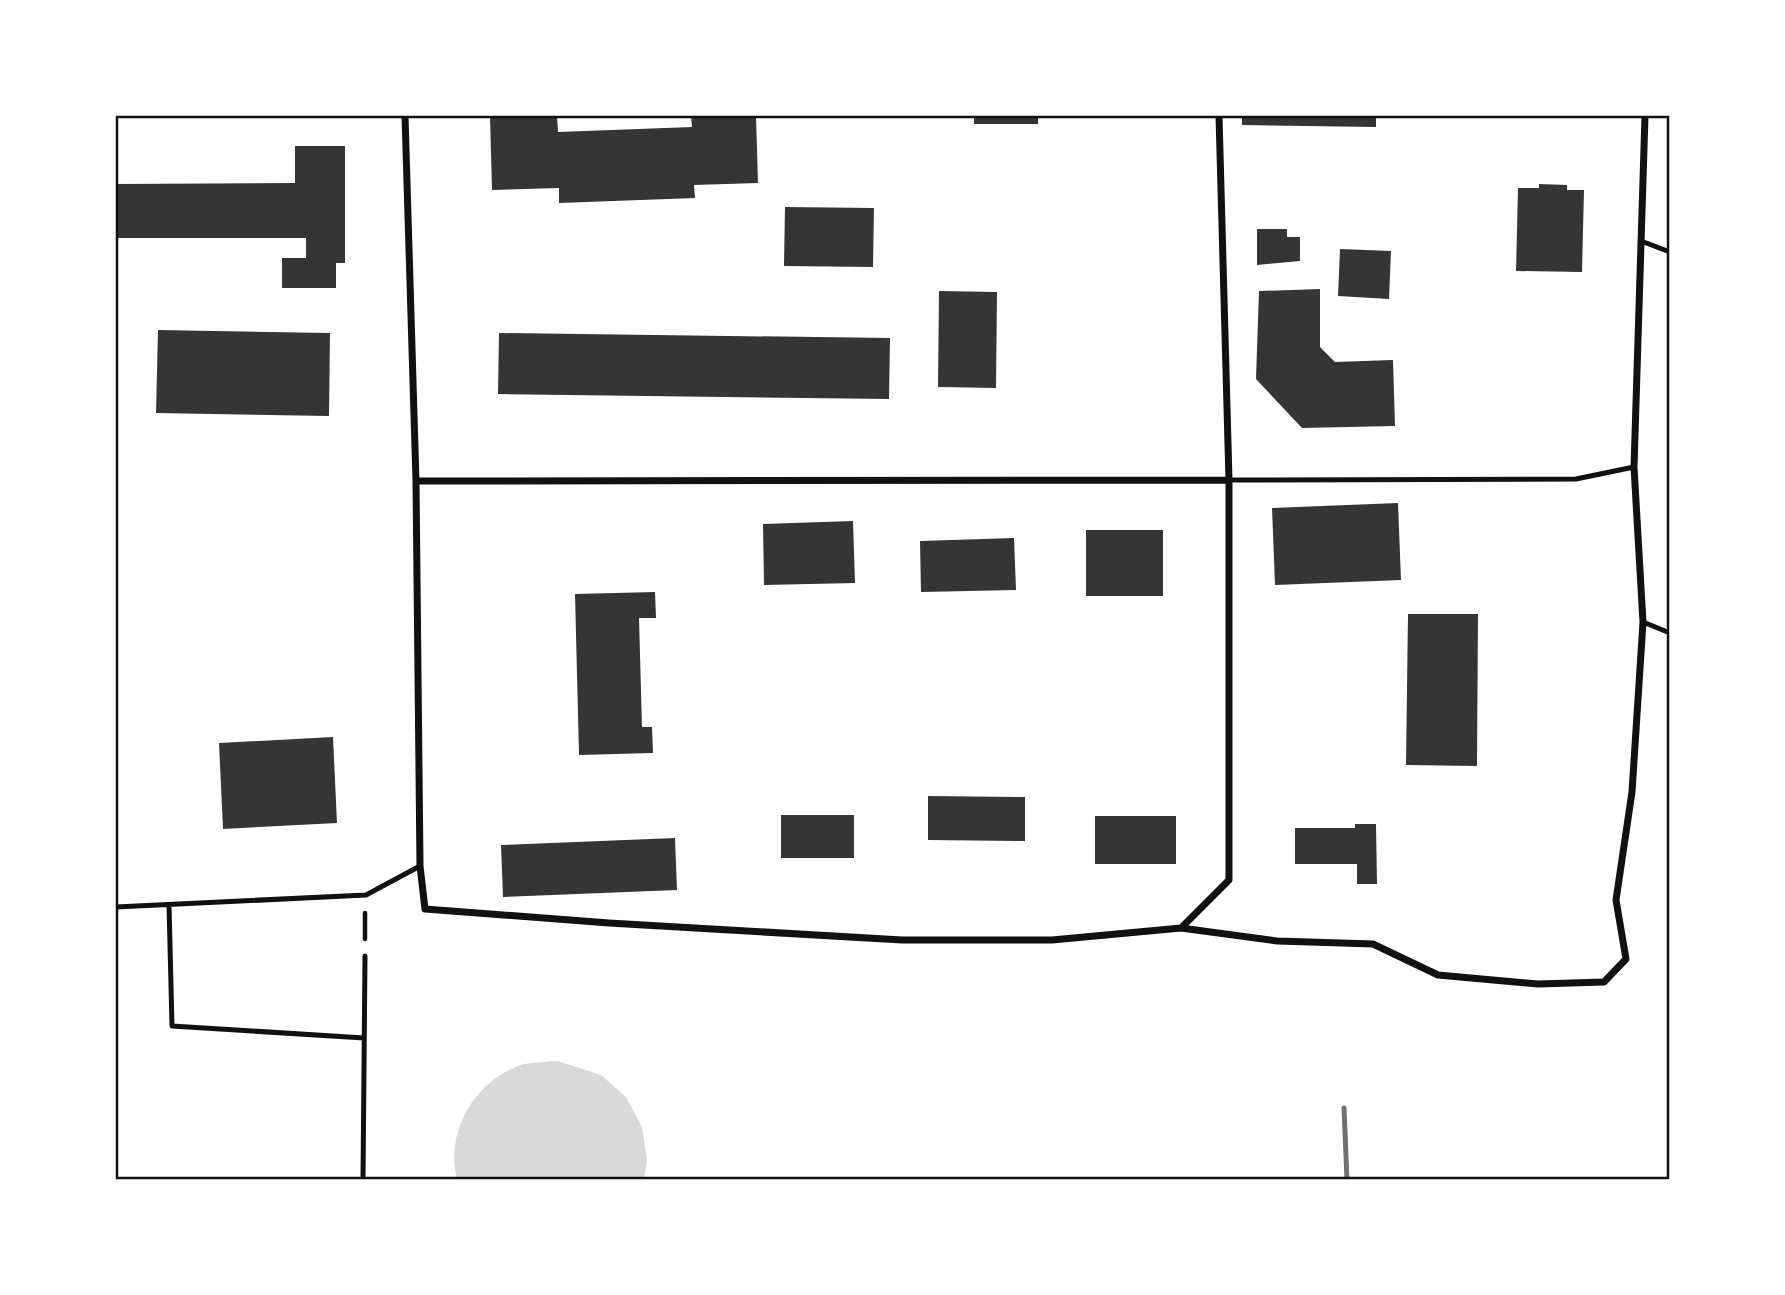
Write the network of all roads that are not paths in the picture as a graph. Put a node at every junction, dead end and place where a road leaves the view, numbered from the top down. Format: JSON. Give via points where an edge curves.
{"nodes":[{"id":1,"x":405,"y":116,"type":"edge"},
{"id":2,"x":1219,"y":116,"type":"edge"},
{"id":3,"x":1645,"y":116,"type":"edge"},
{"id":4,"x":1641,"y":241,"type":"junction"},
{"id":5,"x":1670,"y":252,"type":"edge"},
{"id":6,"x":1634,"y":467,"type":"junction"},
{"id":7,"x":1228,"y":480,"type":"junction"},
{"id":8,"x":416,"y":481,"type":"junction"},
{"id":9,"x":1643,"y":622,"type":"junction"},
{"id":10,"x":1670,"y":634,"type":"edge"},
{"id":11,"x":420,"y":866,"type":"junction"},
{"id":12,"x":169,"y":905,"type":"junction"},
{"id":13,"x":116,"y":907,"type":"edge"},
{"id":14,"x":1181,"y":928,"type":"junction"},
{"id":15,"x":365,"y":956,"type":"road end"},
{"id":16,"x":364,"y":1038,"type":"junction"},
{"id":17,"x":363,"y":1180,"type":"edge"}],
"edges":[{"from":1,"to":8,"type":"street"},
{"from":2,"to":7,"type":"street"},
{"from":3,"to":4,"type":"street"},
{"from":4,"to":5,"type":"lane"},
{"from":4,"to":6,"type":"street"},
{"from":6,"to":7,"type":"lane","via":[[1576,479]]},
{"from":6,"to":9,"type":"street"},
{"from":7,"to":8,"type":"street"},
{"from":7,"to":14,"type":"street","via":[[1229,880]]},
{"from":8,"to":11,"type":"street"},
{"from":9,"to":10,"type":"lane"},
{"from":9,"to":14,"type":"street","via":[[1632,792],[1616,900],[1626,959],[1604,982],[1538,984],[1438,975],[1373,944],[1277,941]]},
{"from":11,"to":12,"type":"lane","via":[[366,895]]},
{"from":11,"to":14,"type":"street","via":[[425,909],[902,940],[1052,940]]},
{"from":12,"to":13,"type":"lane"},
{"from":12,"to":16,"type":"lane","via":[[172,1026]]},
{"from":15,"to":16,"type":"lane"},
{"from":16,"to":17,"type":"lane"}]}
